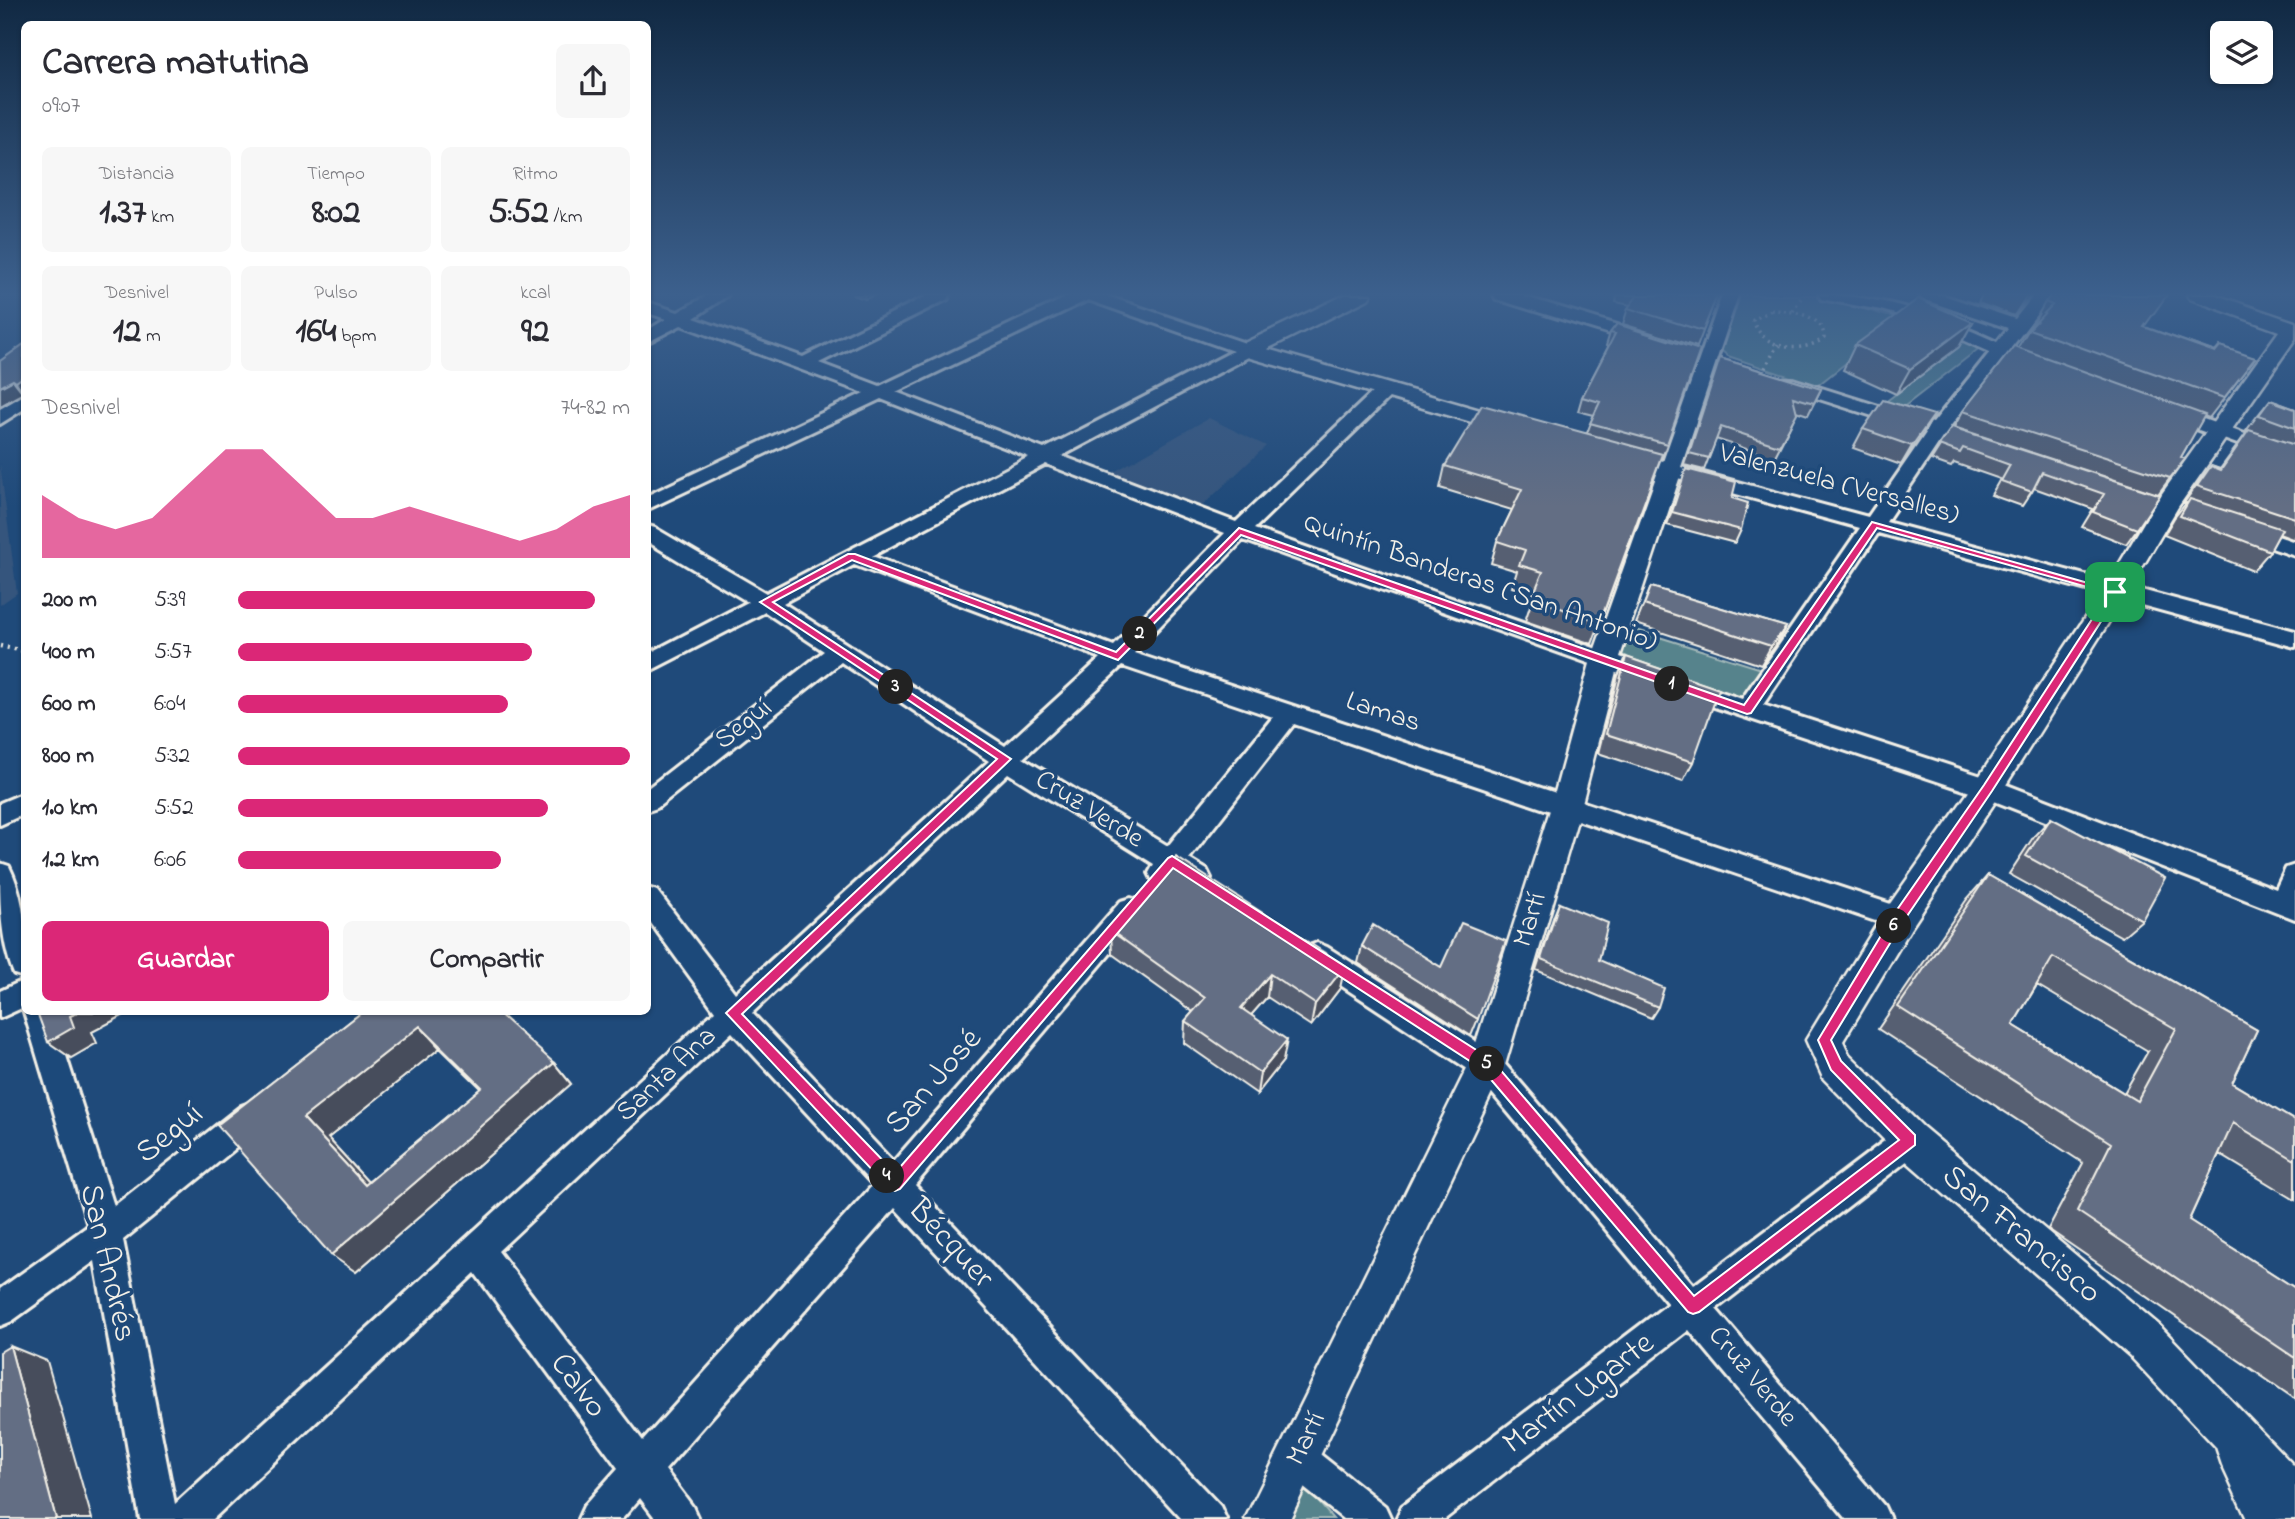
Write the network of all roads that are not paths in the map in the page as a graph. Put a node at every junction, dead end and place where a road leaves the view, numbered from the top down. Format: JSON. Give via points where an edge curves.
{"nodes":[{"id":1,"x":811,"y":366,"type":"edge"},
{"id":2,"x":939,"y":366,"type":"edge"},
{"id":3,"x":1217,"y":366,"type":"edge"},
{"id":4,"x":1299,"y":366,"type":"edge"},
{"id":5,"x":1699,"y":366,"type":"edge"},
{"id":6,"x":1988,"y":366,"type":"edge"},
{"id":7,"x":2266,"y":366,"type":"edge"},
{"id":8,"x":1762,"y":375,"type":"edge"},
{"id":9,"x":1384,"y":392,"type":"junction"},
{"id":10,"x":881,"y":394,"type":"junction"},
{"id":11,"x":21,"y":403,"type":"edge"},
{"id":12,"x":2155,"y":408,"type":"edge"},
{"id":13,"x":0,"y":418,"type":"edge"},
{"id":14,"x":1938,"y":430,"type":"junction"},
{"id":15,"x":2219,"y":431,"type":"junction"},
{"id":16,"x":1540,"y":435,"type":"edge"},
{"id":17,"x":1592,"y":449,"type":"edge"},
{"id":18,"x":2002,"y":451,"type":"edge"},
{"id":19,"x":1041,"y":457,"type":"junction"},
{"id":20,"x":2295,"y":459,"type":"edge"},
{"id":21,"x":1670,"y":470,"type":"junction"},
{"id":22,"x":651,"y":501,"type":"edge"},
{"id":23,"x":1875,"y":524,"type":"junction"},
{"id":24,"x":2231,"y":527,"type":"edge"},
{"id":25,"x":1239,"y":531,"type":"junction"},
{"id":26,"x":651,"y":535,"type":"edge"},
{"id":27,"x":2295,"y":549,"type":"edge"},
{"id":28,"x":851,"y":556,"type":"junction"},
{"id":29,"x":2115,"y":592,"type":"junction"},
{"id":30,"x":765,"y":602,"type":"junction"},
{"id":31,"x":2295,"y":639,"type":"edge"},
{"id":32,"x":841,"y":650,"type":"junction"},
{"id":33,"x":1118,"y":656,"type":"junction"},
{"id":34,"x":1605,"y":660,"type":"junction"},
{"id":35,"x":651,"y":662,"type":"edge"},
{"id":36,"x":1747,"y":710,"type":"junction"},
{"id":37,"x":1287,"y":715,"type":"junction"},
{"id":38,"x":1005,"y":759,"type":"junction"},
{"id":39,"x":1988,"y":788,"type":"junction"},
{"id":40,"x":651,"y":799,"type":"edge"},
{"id":41,"x":21,"y":804,"type":"edge"},
{"id":42,"x":1566,"y":807,"type":"junction"},
{"id":43,"x":0,"y":815,"type":"edge"},
{"id":44,"x":1172,"y":861,"type":"junction"},
{"id":45,"x":0,"y":874,"type":"edge"},
{"id":46,"x":2295,"y":876,"type":"edge"},
{"id":47,"x":1219,"y":891,"type":"edge"},
{"id":48,"x":651,"y":903,"type":"edge"},
{"id":49,"x":2289,"y":905,"type":"edge"},
{"id":50,"x":1899,"y":918,"type":"junction"},
{"id":51,"x":1301,"y":944,"type":"edge"},
{"id":52,"x":21,"y":954,"type":"edge"},
{"id":53,"x":21,"y":994,"type":"edge"},
{"id":54,"x":0,"y":1005,"type":"edge"},
{"id":55,"x":733,"y":1013,"type":"junction"},
{"id":56,"x":39,"y":1015,"type":"edge"},
{"id":57,"x":1487,"y":1065,"type":"junction"},
{"id":58,"x":276,"y":1097,"type":"edge"},
{"id":59,"x":1910,"y":1140,"type":"junction"},
{"id":60,"x":895,"y":1184,"type":"junction"},
{"id":61,"x":106,"y":1233,"type":"junction"},
{"id":62,"x":478,"y":1251,"type":"junction"},
{"id":63,"x":1693,"y":1306,"type":"junction"},
{"id":64,"x":0,"y":1309,"type":"edge"},
{"id":65,"x":2225,"y":1424,"type":"junction"},
{"id":66,"x":1298,"y":1460,"type":"junction"},
{"id":67,"x":640,"y":1470,"type":"junction"},
{"id":68,"x":2295,"y":1499,"type":"edge"},
{"id":69,"x":159,"y":1519,"type":"edge"},
{"id":70,"x":186,"y":1519,"type":"edge"},
{"id":71,"x":597,"y":1519,"type":"edge"},
{"id":72,"x":679,"y":1519,"type":"edge"},
{"id":73,"x":1207,"y":1519,"type":"edge"},
{"id":74,"x":1267,"y":1519,"type":"edge"},
{"id":75,"x":1371,"y":1519,"type":"edge"},
{"id":76,"x":1415,"y":1519,"type":"edge"},
{"id":77,"x":1871,"y":1519,"type":"edge"},
{"id":78,"x":2270,"y":1519,"type":"edge"}],
"edges":[{"from":1,"to":10,"type":"street","name":"Quintín Banderas (San Antonio)"},
{"from":2,"to":10,"type":"street"},
{"from":3,"to":19,"type":"street"},
{"from":4,"to":9,"type":"main road"},
{"from":5,"to":21,"type":"street","name":"Martí"},
{"from":6,"to":14,"type":"street"},
{"from":7,"to":15,"type":"main road"},
{"from":8,"to":14,"type":"street"},
{"from":9,"to":16,"type":"main road"},
{"from":9,"to":25,"type":"street","name":"Santa Ana"},
{"from":10,"to":19,"type":"street","name":"Quintín Banderas (San Antonio)"},
{"from":10,"to":22,"type":"street"},
{"from":11,"to":13,"type":"street"},
{"from":12,"to":15,"type":"street"},
{"from":14,"to":18,"type":"street"},
{"from":14,"to":23,"type":"street"},
{"from":15,"to":20,"type":"street"},
{"from":15,"to":29,"type":"main road"},
{"from":17,"to":21,"type":"main road","name":"Valenzuela (Versalles)"},
{"from":19,"to":25,"type":"street","name":"Quintín Banderas (San Antonio)"},
{"from":19,"to":28,"type":"street"},
{"from":21,"to":23,"type":"street","name":"Valenzuela (Versalles)"},
{"from":21,"to":34,"type":"main road","name":"Martí"},
{"from":23,"to":29,"type":"street","name":"Valenzuela (Versalles)"},
{"from":23,"to":36,"type":"street"},
{"from":24,"to":27,"type":"street"},
{"from":25,"to":33,"type":"street","name":"Santa Ana"},
{"from":25,"to":34,"type":"street","name":"Quintín Banderas (San Antonio)"},
{"from":26,"to":30,"type":"street","name":"Cruz Verde"},
{"from":28,"to":30,"type":"street"},
{"from":28,"to":33,"type":"street","name":"Lamas"},
{"from":29,"to":31,"type":"street","name":"Valenzuela (Versalles)"},
{"from":29,"to":39,"type":"main road"},
{"from":30,"to":32,"type":"street","name":"Cruz Verde"},
{"from":30,"to":35,"type":"street"},
{"from":32,"to":38,"type":"street","name":"Cruz Verde"},
{"from":32,"to":40,"type":"street","name":"Seguí"},
{"from":33,"to":37,"type":"street","name":"Lamas"},
{"from":33,"to":38,"type":"street","name":"Santa Ana"},
{"from":34,"to":36,"type":"street","name":"Quintín Banderas (San Antonio)"},
{"from":34,"to":42,"type":"main road","name":"Martí"},
{"from":36,"to":39,"type":"street","name":"Quintín Banderas (San Antonio)"},
{"from":37,"to":42,"type":"street","name":"Lamas"},
{"from":37,"to":44,"type":"street","name":"San José"},
{"from":38,"to":44,"type":"street","name":"Cruz Verde"},
{"from":38,"to":55,"type":"street","name":"Santa Ana"},
{"from":39,"to":49,"type":"street","name":"Quintín Banderas (San Antonio)"},
{"from":39,"to":50,"type":"main road"},
{"from":41,"to":43,"type":"street"},
{"from":42,"to":50,"type":"street","name":"Lamas"},
{"from":42,"to":57,"type":"main road","name":"Martí"},
{"from":44,"to":47,"type":"street","name":"Cruz Verde"},
{"from":44,"to":60,"type":"street","name":"San José"},
{"from":45,"to":52,"type":"street"},
{"from":46,"to":49,"type":"street"},
{"from":48,"to":55,"type":"street","name":"Bécquer"},
{"from":50,"to":59,"type":"main road","name":"San Francisco","via":[[1824,1040],[1836,1066]]},
{"from":51,"to":57,"type":"street","name":"Cruz Verde"},
{"from":53,"to":54,"type":"street"},
{"from":55,"to":60,"type":"street","name":"Bécquer"},
{"from":55,"to":62,"type":"street","name":"Santa Ana"},
{"from":56,"to":61,"type":"street","name":"San Andrés"},
{"from":57,"to":63,"type":"street","name":"Cruz Verde"},
{"from":57,"to":66,"type":"main road","name":"Martí"},
{"from":58,"to":61,"type":"street","name":"Seguí"},
{"from":59,"to":63,"type":"street","name":"Martín Ugarte"},
{"from":59,"to":65,"type":"main road","name":"San Francisco","via":[[2144,1340]]},
{"from":60,"to":67,"type":"street","name":"San José"},
{"from":60,"to":73,"type":"street","name":"Bécquer"},
{"from":61,"to":64,"type":"street","name":"Seguí"},
{"from":61,"to":69,"type":"street","name":"San Andrés"},
{"from":62,"to":67,"type":"street","name":"Calvo"},
{"from":62,"to":70,"type":"street","name":"Santa Ana"},
{"from":63,"to":76,"type":"street","name":"Martín Ugarte"},
{"from":63,"to":77,"type":"street","name":"Cruz Verde"},
{"from":65,"to":68,"type":"main road","name":"San Francisco"},
{"from":65,"to":78,"type":"main road","name":"San Francisco"},
{"from":66,"to":74,"type":"main road","name":"Martí"},
{"from":66,"to":75,"type":"street"},
{"from":67,"to":71,"type":"street","name":"San José"},
{"from":67,"to":72,"type":"street","name":"Calvo"}]}
